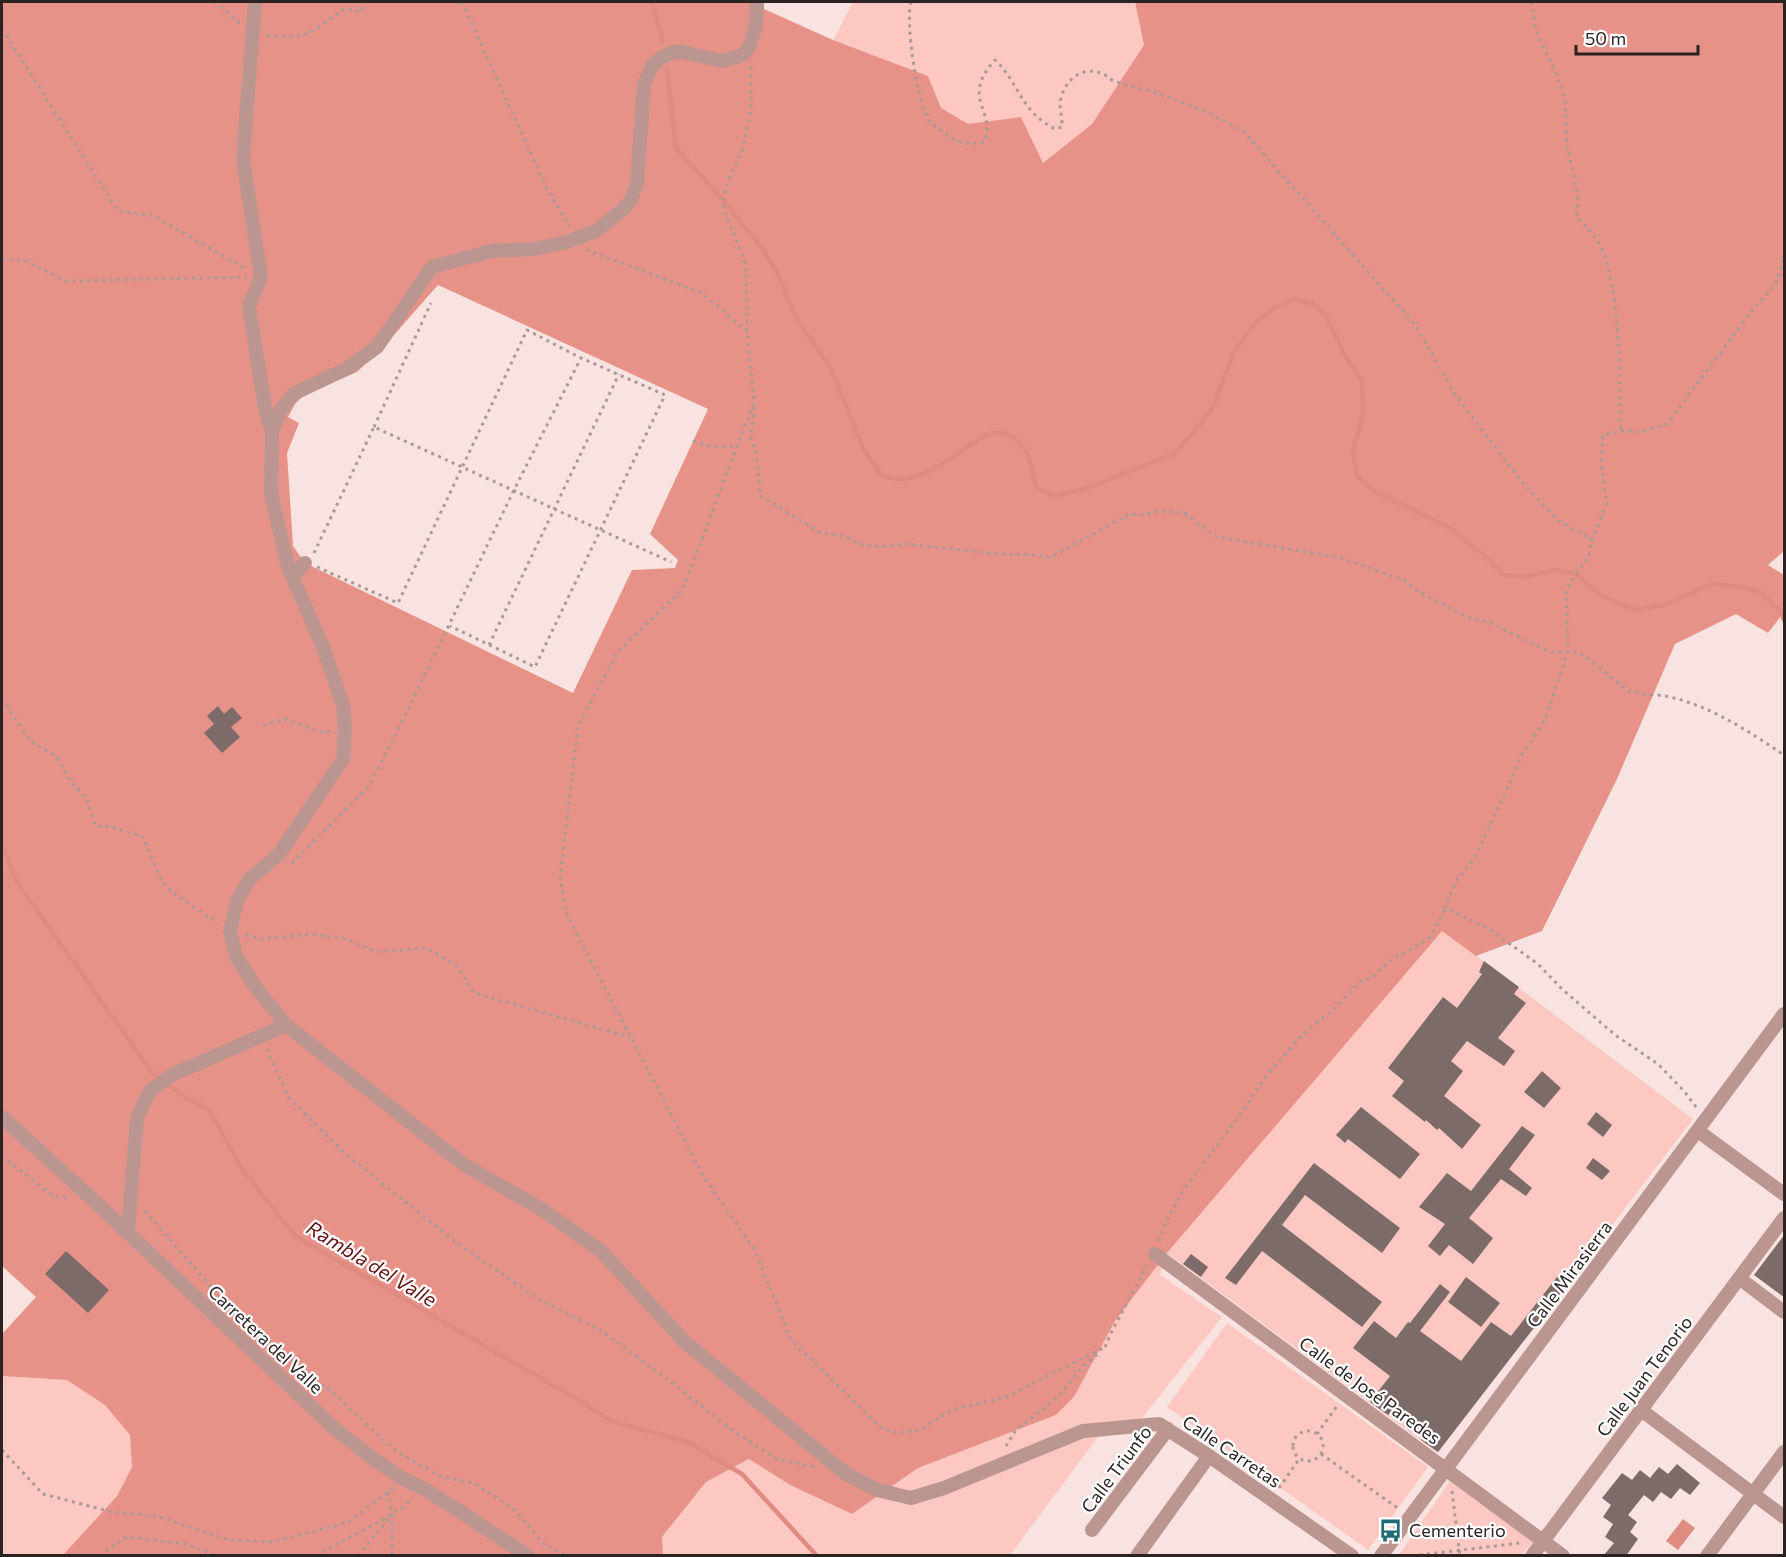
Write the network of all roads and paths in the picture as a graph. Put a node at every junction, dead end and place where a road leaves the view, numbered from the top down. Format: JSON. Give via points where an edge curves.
{"nodes":[{"id":1,"x":214,"y":2,"type":"edge"},
{"id":2,"x":255,"y":2,"type":"edge"},
{"id":3,"x":366,"y":2,"type":"edge"},
{"id":4,"x":462,"y":2,"type":"edge"},
{"id":5,"x":757,"y":2,"type":"edge"},
{"id":6,"x":911,"y":2,"type":"edge"},
{"id":7,"x":1531,"y":2,"type":"edge"},
{"id":8,"x":2,"y":29,"type":"edge"},
{"id":9,"x":252,"y":32,"type":"junction"},
{"id":10,"x":750,"y":46,"type":"junction"},
{"id":11,"x":571,"y":241,"type":"junction"},
{"id":12,"x":1785,"y":256,"type":"edge"},
{"id":13,"x":2,"y":259,"type":"edge"},
{"id":14,"x":261,"y":277,"type":"junction"},
{"id":15,"x":431,"y":303,"type":"dead end"},
{"id":16,"x":747,"y":332,"type":"junction"},
{"id":17,"x":581,"y":358,"type":"junction"},
{"id":18,"x":619,"y":374,"type":"junction"},
{"id":19,"x":754,"y":402,"type":"junction"},
{"id":20,"x":374,"y":427,"type":"junction"},
{"id":21,"x":1621,"y":431,"type":"junction"},
{"id":22,"x":272,"y":432,"type":"junction"},
{"id":23,"x":693,"y":441,"type":"dead end"},
{"id":24,"x":737,"y":446,"type":"junction"},
{"id":25,"x":461,"y":467,"type":"junction"},
{"id":26,"x":514,"y":490,"type":"junction"},
{"id":27,"x":555,"y":509,"type":"junction"},
{"id":28,"x":602,"y":530,"type":"junction"},
{"id":29,"x":1592,"y":540,"type":"junction"},
{"id":30,"x":308,"y":561,"type":"junction"},
{"id":31,"x":671,"y":562,"type":"dead end"},
{"id":32,"x":292,"y":576,"type":"junction"},
{"id":33,"x":450,"y":626,"type":"junction"},
{"id":34,"x":489,"y":645,"type":"junction"},
{"id":35,"x":1568,"y":651,"type":"junction"},
{"id":36,"x":2,"y":699,"type":"edge"},
{"id":37,"x":263,"y":725,"type":"dead end"},
{"id":38,"x":345,"y":730,"type":"junction"},
{"id":39,"x":1785,"y":755,"type":"edge"},
{"id":40,"x":291,"y":864,"type":"dead end"},
{"id":41,"x":1445,"y":908,"type":"junction"},
{"id":42,"x":231,"y":931,"type":"junction"},
{"id":43,"x":1785,"y":1014,"type":"edge"},
{"id":44,"x":286,"y":1025,"type":"junction"},
{"id":45,"x":262,"y":1036,"type":"junction"},
{"id":46,"x":631,"y":1037,"type":"junction"},
{"id":47,"x":2,"y":1118,"type":"edge"},
{"id":48,"x":1702,"y":1125,"type":"junction"},
{"id":49,"x":2,"y":1156,"type":"edge"},
{"id":50,"x":1785,"y":1194,"type":"edge"},
{"id":51,"x":89,"y":1196,"type":"junction"},
{"id":52,"x":130,"y":1200,"type":"junction"},
{"id":53,"x":1785,"y":1218,"type":"edge"},
{"id":54,"x":128,"y":1232,"type":"junction"},
{"id":55,"x":1155,"y":1254,"type":"junction"},
{"id":56,"x":1739,"y":1278,"type":"junction"},
{"id":57,"x":1785,"y":1312,"type":"edge"},
{"id":58,"x":1105,"y":1347,"type":"junction"},
{"id":59,"x":1346,"y":1395,"type":"junction"},
{"id":60,"x":1641,"y":1410,"type":"junction"},
{"id":61,"x":1168,"y":1429,"type":"junction"},
{"id":62,"x":1317,"y":1434,"type":"junction"},
{"id":63,"x":2,"y":1450,"type":"edge"},
{"id":64,"x":1785,"y":1452,"type":"edge"},
{"id":65,"x":1321,"y":1454,"type":"junction"},
{"id":66,"x":1209,"y":1456,"type":"junction"},
{"id":67,"x":1299,"y":1459,"type":"junction"},
{"id":68,"x":1446,"y":1469,"type":"junction"},
{"id":69,"x":988,"y":1470,"type":"junction"},
{"id":70,"x":846,"y":1474,"type":"junction"},
{"id":71,"x":440,"y":1476,"type":"junction"},
{"id":72,"x":403,"y":1479,"type":"junction"},
{"id":73,"x":425,"y":1489,"type":"junction"},
{"id":74,"x":388,"y":1492,"type":"junction"},
{"id":75,"x":1753,"y":1494,"type":"junction"},
{"id":76,"x":1271,"y":1499,"type":"junction"},
{"id":77,"x":392,"y":1515,"type":"junction"},
{"id":78,"x":1410,"y":1516,"type":"junction"},
{"id":79,"x":1785,"y":1517,"type":"edge"},
{"id":80,"x":1092,"y":1530,"type":"dead end"},
{"id":81,"x":1543,"y":1540,"type":"junction"},
{"id":82,"x":1460,"y":1554,"type":"edge"},
{"id":83,"x":100,"y":1556,"type":"edge"},
{"id":84,"x":217,"y":1556,"type":"edge"},
{"id":85,"x":316,"y":1556,"type":"edge"},
{"id":86,"x":358,"y":1556,"type":"edge"},
{"id":87,"x":392,"y":1556,"type":"edge"},
{"id":88,"x":528,"y":1556,"type":"edge"},
{"id":89,"x":567,"y":1556,"type":"edge"},
{"id":90,"x":1137,"y":1556,"type":"edge"},
{"id":91,"x":1352,"y":1556,"type":"edge"},
{"id":92,"x":1381,"y":1556,"type":"edge"},
{"id":93,"x":1412,"y":1556,"type":"edge"},
{"id":94,"x":1532,"y":1556,"type":"edge"},
{"id":95,"x":1563,"y":1556,"type":"edge"},
{"id":96,"x":1707,"y":1556,"type":"edge"}],
"edges":[{"from":1,"to":9,"type":"path"},
{"from":2,"to":9,"type":"street"},
{"from":3,"to":9,"type":"path","via":[[361,12],[346,8],[310,33],[287,38]]},
{"from":4,"to":11,"type":"path"},
{"from":5,"to":10,"type":"street"},
{"from":6,"to":29,"type":"path","via":[[909,28],[923,107],[929,121],[949,139],[984,142],[988,133],[979,91],[984,73],[995,60],[1026,105],[1055,129],[1062,127],[1060,100],[1065,86],[1082,71],[1094,70],[1113,81],[1186,103],[1244,132],[1416,326],[1454,393],[1522,482],[1558,521]]},
{"from":7,"to":21,"type":"path","via":[[1536,31],[1565,98],[1567,146],[1578,194],[1577,217],[1590,229],[1605,257],[1616,311]]},
{"from":8,"to":14,"type":"path","via":[[118,212],[154,216]]},
{"from":9,"to":14,"type":"street","via":[[243,159]]},
{"from":10,"to":11,"type":"street","via":[[743,55],[723,62],[674,52],[652,66],[644,84],[637,183],[631,200],[596,231]]},
{"from":10,"to":16,"type":"path","via":[[751,110],[742,152],[723,200],[746,264]]},
{"from":11,"to":16,"type":"path","via":[[702,293]]},
{"from":11,"to":22,"type":"street","via":[[532,249],[491,251],[432,267],[376,347],[348,368],[293,394],[280,411]]},
{"from":12,"to":21,"type":"path","via":[[1776,283],[1667,424],[1641,432]]},
{"from":13,"to":14,"type":"path","via":[[26,261],[66,281]]},
{"from":14,"to":22,"type":"street","via":[[249,306]]},
{"from":15,"to":20,"type":"path"},
{"from":16,"to":19,"type":"path"},
{"from":17,"to":18,"type":"path"},
{"from":17,"to":25,"type":"path","via":[[527,330]]},
{"from":17,"to":26,"type":"path"},
{"from":18,"to":27,"type":"path"},
{"from":18,"to":28,"type":"path","via":[[665,395]]},
{"from":19,"to":24,"type":"path"},
{"from":19,"to":35,"type":"path","via":[[751,438],[757,456],[760,495],[819,532],[881,547],[906,544],[1050,558],[1129,514],[1184,513],[1217,537],[1342,558],[1406,581],[1469,618],[1488,622],[1548,651]]},
{"from":20,"to":25,"type":"path"},
{"from":20,"to":30,"type":"path"},
{"from":21,"to":29,"type":"path","via":[[1603,435],[1601,464],[1607,503]]},
{"from":22,"to":32,"type":"street","via":[[271,493]]},
{"from":23,"to":24,"type":"path","via":[[713,447]]},
{"from":24,"to":46,"type":"path","via":[[683,589],[617,653],[578,726],[560,878],[567,915]]},
{"from":25,"to":26,"type":"path"},
{"from":25,"to":30,"type":"path","via":[[398,603]]},
{"from":26,"to":27,"type":"path"},
{"from":26,"to":33,"type":"path"},
{"from":27,"to":28,"type":"path"},
{"from":27,"to":34,"type":"path"},
{"from":28,"to":31,"type":"path"},
{"from":28,"to":34,"type":"path","via":[[535,667]]},
{"from":29,"to":35,"type":"path","via":[[1589,555],[1566,590]]},
{"from":30,"to":32,"type":"street"},
{"from":32,"to":38,"type":"street","via":[[343,705]]},
{"from":33,"to":34,"type":"path"},
{"from":33,"to":40,"type":"path","via":[[369,786]]},
{"from":35,"to":39,"type":"path","via":[[1601,667],[1630,691],[1700,707]]},
{"from":35,"to":41,"type":"path","via":[[1545,720],[1523,753],[1484,839],[1456,881]]},
{"from":36,"to":42,"type":"path","via":[[31,742],[57,758],[70,781],[87,798],[95,826],[113,827],[143,837],[162,882]]},
{"from":37,"to":38,"type":"path","via":[[286,719],[319,732]]},
{"from":38,"to":42,"type":"street","via":[[343,759],[279,854],[249,880],[237,901]]},
{"from":41,"to":48,"type":"path","via":[[1486,927],[1538,964],[1615,1035],[1658,1064],[1684,1091]]},
{"from":41,"to":55,"type":"path","via":[[1431,937],[1360,982],[1300,1037],[1263,1080],[1182,1192],[1166,1221]]},
{"from":42,"to":44,"type":"street","name":"Calle Carretas","via":[[236,956]]},
{"from":42,"to":46,"type":"path","via":[[261,939],[312,934],[346,939],[377,952],[427,948],[456,966],[474,993]]},
{"from":43,"to":48,"type":"street","name":"Calle Mirasierra"},
{"from":44,"to":45,"type":"street"},
{"from":44,"to":70,"type":"street","name":"Calle Carretas","via":[[463,1164],[543,1210],[602,1251],[685,1342]]},
{"from":45,"to":52,"type":"street","via":[[172,1075],[150,1091],[137,1118]]},
{"from":45,"to":70,"type":"path","via":[[289,1098],[344,1153],[457,1243],[538,1299],[600,1330],[736,1433],[777,1459]]},
{"from":46,"to":58,"type":"path","via":[[705,1179],[755,1250],[791,1340],[882,1429],[900,1433],[920,1430],[954,1409],[1004,1398]]},
{"from":47,"to":51,"type":"street","name":"Carretera del Valle"},
{"from":48,"to":50,"type":"street"},
{"from":48,"to":68,"type":"street","name":"Calle Mirasierra"},
{"from":49,"to":51,"type":"path","via":[[53,1196]]},
{"from":51,"to":54,"type":"street","name":"Carretera del Valle"},
{"from":52,"to":54,"type":"street"},
{"from":52,"to":71,"type":"path","via":[[144,1209],[224,1302],[386,1442]]},
{"from":53,"to":56,"type":"street","name":"Calle Juan Tenorio"},
{"from":54,"to":72,"type":"street","name":"Carretera del Valle","via":[[334,1428]]},
{"from":55,"to":58,"type":"path"},
{"from":55,"to":59,"type":"street","name":"Calle de José Paredes"},
{"from":56,"to":57,"type":"street"},
{"from":56,"to":60,"type":"street","name":"Calle Juan Tenorio"},
{"from":58,"to":69,"type":"path","via":[[1056,1399],[1016,1430]]},
{"from":59,"to":62,"type":"path"},
{"from":59,"to":68,"type":"street","name":"Calle de José Paredes"},
{"from":60,"to":75,"type":"street"},
{"from":60,"to":81,"type":"street","name":"Calle Juan Tenorio"},
{"from":61,"to":66,"type":"street","name":"Calle Carretas"},
{"from":61,"to":69,"type":"street","name":"Calle Carretas","via":[[1159,1424],[1083,1431]]},
{"from":61,"to":80,"type":"street","name":"Calle Triunfo"},
{"from":62,"to":65,"type":"path","via":[[1323,1444]]},
{"from":62,"to":67,"type":"path","via":[[1302,1432],[1295,1438],[1293,1448]]},
{"from":63,"to":74,"type":"path","via":[[43,1494],[112,1512],[157,1516],[229,1540],[272,1542],[349,1522]]},
{"from":64,"to":75,"type":"street"},
{"from":65,"to":67,"type":"path","via":[[1311,1461]]},
{"from":65,"to":78,"type":"path"},
{"from":66,"to":76,"type":"street","name":"Calle Carretas"},
{"from":66,"to":90,"type":"street"},
{"from":67,"to":76,"type":"path"},
{"from":68,"to":78,"type":"street","name":"Calle Mirasierra"},
{"from":68,"to":81,"type":"street","name":"Calle de José Paredes"},
{"from":68,"to":82,"type":"path"},
{"from":69,"to":70,"type":"street","name":"Calle Carretas","via":[[911,1498],[877,1490]]},
{"from":71,"to":73,"type":"path"},
{"from":71,"to":89,"type":"path","via":[[473,1484],[512,1507],[543,1543]]},
{"from":72,"to":73,"type":"street","name":"Carretera del Valle"},
{"from":72,"to":74,"type":"path"},
{"from":73,"to":77,"type":"path"},
{"from":73,"to":88,"type":"street","name":"Carretera del Valle"},
{"from":74,"to":77,"type":"path"},
{"from":75,"to":79,"type":"street"},
{"from":75,"to":96,"type":"street"},
{"from":76,"to":91,"type":"street","name":"Calle Carretas"},
{"from":77,"to":85,"type":"path"},
{"from":77,"to":86,"type":"path"},
{"from":77,"to":87,"type":"path"},
{"from":78,"to":92,"type":"street","name":"Calle Mirasierra"},
{"from":81,"to":82,"type":"path"},
{"from":81,"to":94,"type":"street","name":"Calle Juan Tenorio"},
{"from":81,"to":95,"type":"street","name":"Calle de José Paredes"},
{"from":82,"to":93,"type":"path"},
{"from":83,"to":84,"type":"path","via":[[125,1537],[186,1544]]}]}
